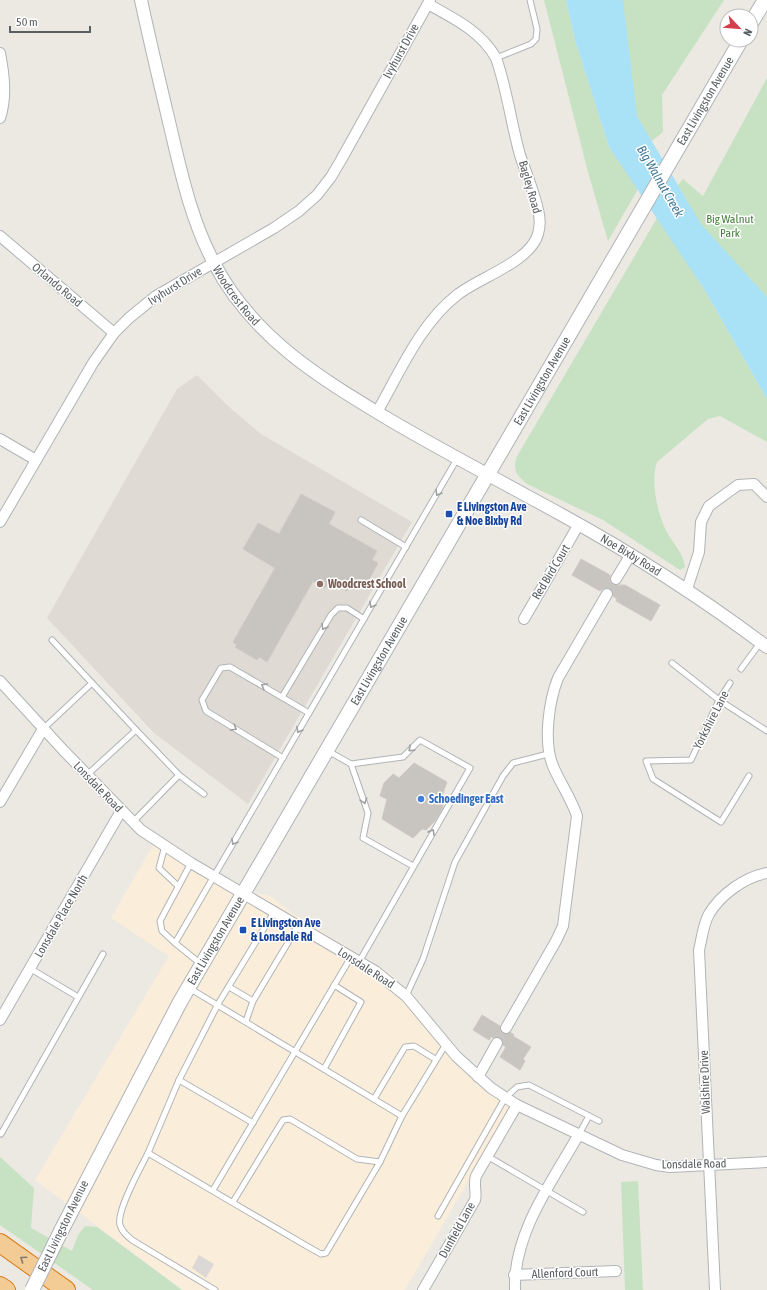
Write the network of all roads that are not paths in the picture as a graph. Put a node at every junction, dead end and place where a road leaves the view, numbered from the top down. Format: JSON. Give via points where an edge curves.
{"nodes":[{"id":1,"x":141,"y":0,"type":"edge"},
{"id":2,"x":530,"y":0,"type":"edge"},
{"id":3,"x":764,"y":0,"type":"edge"},
{"id":4,"x":429,"y":2,"type":"edge"},
{"id":5,"x":759,"y":9,"type":"edge"},
{"id":6,"x":737,"y":48,"type":"edge"},
{"id":7,"x":0,"y":52,"type":"edge"},
{"id":8,"x":496,"y":58,"type":"junction"},
{"id":9,"x":0,"y":118,"type":"edge"},
{"id":10,"x":0,"y":236,"type":"edge"},
{"id":11,"x":214,"y":263,"type":"junction"},
{"id":12,"x":114,"y":333,"type":"junction"},
{"id":13,"x":377,"y":412,"type":"junction"},
{"id":14,"x":0,"y":439,"type":"edge"},
{"id":15,"x":457,"y":459,"type":"junction"},
{"id":16,"x":36,"y":460,"type":"junction"},
{"id":17,"x":488,"y":476,"type":"junction"},
{"id":18,"x":767,"y":497,"type":"edge"},
{"id":19,"x":361,"y":520,"type":"dead end"},
{"id":20,"x":0,"y":522,"type":"edge"},
{"id":21,"x":579,"y":524,"type":"junction"},
{"id":22,"x":406,"y":547,"type":"junction"},
{"id":23,"x":631,"y":554,"type":"junction"},
{"id":24,"x":616,"y":579,"type":"tunnel mouth"},
{"id":25,"x":687,"y":589,"type":"junction"},
{"id":26,"x":607,"y":594,"type":"tunnel mouth"},
{"id":27,"x":364,"y":619,"type":"junction"},
{"id":28,"x":524,"y":619,"type":"dead end"},
{"id":29,"x":52,"y":640,"type":"dead end"},
{"id":30,"x":764,"y":644,"type":"edge"},
{"id":31,"x":672,"y":663,"type":"dead end"},
{"id":32,"x":741,"y":669,"type":"dead end"},
{"id":33,"x":0,"y":681,"type":"edge"},
{"id":34,"x":92,"y":683,"type":"junction"},
{"id":35,"x":730,"y":683,"type":"dead end"},
{"id":36,"x":282,"y":697,"type":"junction"},
{"id":37,"x":719,"y":700,"type":"junction"},
{"id":38,"x":309,"y":713,"type":"junction"},
{"id":39,"x":43,"y":729,"type":"junction"},
{"id":40,"x":136,"y":730,"type":"junction"},
{"id":41,"x":767,"y":731,"type":"edge"},
{"id":42,"x":327,"y":751,"type":"junction"},
{"id":43,"x":548,"y":754,"type":"junction"},
{"id":44,"x":283,"y":758,"type":"junction"},
{"id":45,"x":351,"y":764,"type":"junction"},
{"id":46,"x":87,"y":775,"type":"junction"},
{"id":47,"x":180,"y":775,"type":"junction"},
{"id":48,"x":749,"y":776,"type":"dead end"},
{"id":49,"x":204,"y":794,"type":"dead end"},
{"id":50,"x":0,"y":802,"type":"edge"},
{"id":51,"x":121,"y":811,"type":"junction"},
{"id":52,"x":133,"y":822,"type":"junction"},
{"id":53,"x":165,"y":846,"type":"junction"},
{"id":54,"x":191,"y":863,"type":"junction"},
{"id":55,"x":413,"y":866,"type":"junction"},
{"id":56,"x":767,"y":873,"type":"edge"},
{"id":57,"x":214,"y":877,"type":"junction"},
{"id":58,"x":178,"y":886,"type":"junction"},
{"id":59,"x":243,"y":894,"type":"junction"},
{"id":60,"x":274,"y":912,"type":"junction"},
{"id":61,"x":298,"y":926,"type":"junction"},
{"id":62,"x":175,"y":944,"type":"junction"},
{"id":63,"x":103,"y":954,"type":"dead end"},
{"id":64,"x":355,"y":960,"type":"junction"},
{"id":65,"x":202,"y":965,"type":"junction"},
{"id":66,"x":31,"y":969,"type":"junction"},
{"id":67,"x":334,"y":985,"type":"junction"},
{"id":68,"x":189,"y":988,"type":"junction"},
{"id":69,"x":229,"y":988,"type":"junction"},
{"id":70,"x":406,"y":996,"type":"junction"},
{"id":71,"x":78,"y":997,"type":"junction"},
{"id":72,"x":253,"y":1002,"type":"junction"},
{"id":73,"x":218,"y":1004,"type":"junction"},
{"id":74,"x":0,"y":1020,"type":"edge"},
{"id":75,"x":246,"y":1021,"type":"junction"},
{"id":76,"x":506,"y":1028,"type":"tunnel mouth"},
{"id":77,"x":446,"y":1043,"type":"junction"},
{"id":78,"x":497,"y":1043,"type":"tunnel mouth"},
{"id":79,"x":296,"y":1051,"type":"junction"},
{"id":80,"x":436,"y":1059,"type":"junction"},
{"id":81,"x":324,"y":1069,"type":"junction"},
{"id":82,"x":478,"y":1077,"type":"junction"},
{"id":83,"x":179,"y":1080,"type":"junction"},
{"id":84,"x":505,"y":1098,"type":"junction"},
{"id":85,"x":374,"y":1099,"type":"junction"},
{"id":86,"x":517,"y":1105,"type":"junction"},
{"id":87,"x":402,"y":1116,"type":"junction"},
{"id":88,"x":589,"y":1116,"type":"junction"},
{"id":89,"x":599,"y":1121,"type":"dead end"},
{"id":90,"x":253,"y":1123,"type":"junction"},
{"id":91,"x":1,"y":1134,"type":"edge"},
{"id":92,"x":579,"y":1134,"type":"junction"},
{"id":93,"x":148,"y":1153,"type":"junction"},
{"id":94,"x":487,"y":1156,"type":"junction"},
{"id":95,"x":380,"y":1162,"type":"junction"},
{"id":96,"x":767,"y":1162,"type":"edge"},
{"id":97,"x":709,"y":1164,"type":"junction"},
{"id":98,"x":213,"y":1190,"type":"junction"},
{"id":99,"x":546,"y":1191,"type":"junction"},
{"id":100,"x":233,"y":1202,"type":"junction"},
{"id":101,"x":583,"y":1212,"type":"dead end"},
{"id":102,"x":438,"y":1216,"type":"dead end"},
{"id":103,"x":0,"y":1243,"type":"edge"},
{"id":104,"x":616,"y":1271,"type":"dead end"},
{"id":105,"x":514,"y":1275,"type":"junction"},
{"id":106,"x":0,"y":1286,"type":"edge"},
{"id":107,"x":6,"y":1290,"type":"edge"},
{"id":108,"x":32,"y":1290,"type":"edge"},
{"id":109,"x":66,"y":1290,"type":"edge"},
{"id":110,"x":215,"y":1290,"type":"edge"},
{"id":111,"x":423,"y":1290,"type":"edge"},
{"id":112,"x":515,"y":1290,"type":"edge"},
{"id":113,"x":715,"y":1290,"type":"edge"}],
"edges":[{"from":1,"to":11,"type":"street","name":"Woodcrest Road","via":[[186,191]]},
{"from":2,"to":8,"type":"lane","via":[[537,29],[536,39]]},
{"from":3,"to":5,"type":"main road"},
{"from":4,"to":8,"type":"street","name":"Bagley Road","via":[[476,33]]},
{"from":4,"to":11,"type":"street","name":"Ivyhurst Drive","via":[[338,165],[317,195],[274,228]]},
{"from":6,"to":17,"type":"main road","name":"East Livingston Avenue"},
{"from":7,"to":9,"type":"street","via":[[4,94]]},
{"from":8,"to":13,"type":"street","name":"Bagley Road","via":[[520,154],[538,210],[538,234],[530,249],[520,258],[476,282],[443,309],[416,344]]},
{"from":10,"to":12,"type":"street","name":"Orlando Road"},
{"from":11,"to":12,"type":"street","name":"Ivyhurst Drive","via":[[156,296],[128,318]]},
{"from":11,"to":13,"type":"street","name":"Woodcrest Road","via":[[245,309],[284,350],[326,382]]},
{"from":12,"to":16,"type":"street","name":"Ivyhurst Drive","via":[[93,363]]},
{"from":13,"to":15,"type":"street","name":"Woodcrest Road"},
{"from":14,"to":16,"type":"street"},
{"from":15,"to":17,"type":"street","name":"Woodcrest Road"},
{"from":15,"to":22,"type":"lane","one_way":true},
{"from":16,"to":20,"type":"street","name":"Ivyhurst Drive"},
{"from":17,"to":21,"type":"street","name":"Noe Bixby Road"},
{"from":17,"to":42,"type":"main road","name":"East Livingston Avenue"},
{"from":18,"to":25,"type":"street","via":[[754,484],[744,483],[709,506],[701,522],[699,552]]},
{"from":19,"to":22,"type":"lane"},
{"from":21,"to":23,"type":"street","name":"Noe Bixby Road"},
{"from":21,"to":28,"type":"street","name":"Red Bird Court"},
{"from":22,"to":27,"type":"lane","one_way":true},
{"from":23,"to":24,"type":"street"},
{"from":23,"to":25,"type":"street","name":"Noe Bixby Road"},
{"from":25,"to":30,"type":"street","name":"Noe Bixby Road"},
{"from":26,"to":43,"type":"street","via":[[555,686]]},
{"from":27,"to":36,"type":"lane","one_way":true,"via":[[347,608],[338,608],[331,615]]},
{"from":27,"to":38,"type":"lane"},
{"from":29,"to":34,"type":"lane"},
{"from":30,"to":32,"type":"lane"},
{"from":31,"to":37,"type":"lane"},
{"from":33,"to":39,"type":"street","name":"Lonsdale Road"},
{"from":34,"to":39,"type":"lane"},
{"from":34,"to":40,"type":"lane"},
{"from":35,"to":37,"type":"lane","name":"Yorkshire Lane"},
{"from":36,"to":38,"type":"lane"},
{"from":36,"to":44,"type":"lane","one_way":true,"via":[[230,666],[221,668],[202,700],[206,711]]},
{"from":37,"to":41,"type":"lane"},
{"from":37,"to":48,"type":"lane","name":"Yorkshire Lane","via":[[691,760],[646,761],[653,779],[721,822]]},
{"from":38,"to":44,"type":"lane","one_way":true},
{"from":39,"to":46,"type":"street","name":"Lonsdale Road"},
{"from":39,"to":50,"type":"street"},
{"from":40,"to":46,"type":"lane"},
{"from":40,"to":47,"type":"lane"},
{"from":42,"to":45,"type":"lane"},
{"from":42,"to":59,"type":"main road","name":"East Livingston Avenue"},
{"from":43,"to":70,"type":"lane","via":[[513,764],[503,776],[455,862],[423,959]]},
{"from":43,"to":76,"type":"street","via":[[577,816],[566,910],[563,926],[556,941]]},
{"from":44,"to":57,"type":"lane","one_way":true},
{"from":45,"to":55,"type":"lane","one_way":true,"via":[[368,813],[363,838]]},
{"from":55,"to":45,"type":"lane","one_way":true,"via":[[470,768],[420,740],[403,756]]},
{"from":46,"to":51,"type":"street","name":"Lonsdale Road"},
{"from":47,"to":49,"type":"lane"},
{"from":47,"to":52,"type":"lane"},
{"from":51,"to":52,"type":"street","name":"Lonsdale Road"},
{"from":51,"to":66,"type":"street","name":"Lonsdale Place North"},
{"from":52,"to":53,"type":"street","name":"Lonsdale Road"},
{"from":53,"to":54,"type":"street","name":"Lonsdale Road"},
{"from":53,"to":58,"type":"lane","via":[[159,868]]},
{"from":54,"to":57,"type":"street","name":"Lonsdale Road"},
{"from":54,"to":58,"type":"lane"},
{"from":55,"to":64,"type":"lane"},
{"from":56,"to":97,"type":"street","name":"Walshire Drive","via":[[736,886],[710,913],[699,950]]},
{"from":57,"to":59,"type":"street","name":"Lonsdale Road"},
{"from":57,"to":62,"type":"lane"},
{"from":58,"to":62,"type":"lane","via":[[160,921],[162,932]]},
{"from":59,"to":60,"type":"street","name":"Lonsdale Road"},
{"from":59,"to":65,"type":"main road","name":"East Livingston Avenue"},
{"from":60,"to":61,"type":"street","name":"Lonsdale Road"},
{"from":60,"to":69,"type":"lane"},
{"from":61,"to":64,"type":"street","name":"Lonsdale Road"},
{"from":61,"to":72,"type":"lane"},
{"from":62,"to":65,"type":"lane"},
{"from":63,"to":71,"type":"lane"},
{"from":64,"to":67,"type":"lane"},
{"from":64,"to":70,"type":"street","name":"Lonsdale Road","via":[[375,971]]},
{"from":65,"to":68,"type":"main road","name":"East Livingston Avenue"},
{"from":66,"to":71,"type":"lane"},
{"from":66,"to":74,"type":"street","name":"Lonsdale Place North"},
{"from":67,"to":79,"type":"lane"},
{"from":67,"to":81,"type":"lane","via":[[361,1002]]},
{"from":68,"to":73,"type":"lane"},
{"from":68,"to":108,"type":"main road","name":"East Livingston Avenue","bridge":true,"via":[[133,1090]]},
{"from":69,"to":72,"type":"lane"},
{"from":69,"to":73,"type":"lane"},
{"from":70,"to":77,"type":"street","name":"Lonsdale Road"},
{"from":71,"to":91,"type":"lane"},
{"from":72,"to":75,"type":"lane"},
{"from":73,"to":75,"type":"lane"},
{"from":73,"to":83,"type":"lane"},
{"from":75,"to":79,"type":"lane"},
{"from":77,"to":80,"type":"lane"},
{"from":77,"to":82,"type":"street","name":"Lonsdale Road"},
{"from":78,"to":82,"type":"street"},
{"from":79,"to":81,"type":"lane"},
{"from":79,"to":90,"type":"lane"},
{"from":80,"to":85,"type":"lane","via":[[414,1046],[405,1047]]},
{"from":80,"to":87,"type":"lane"},
{"from":81,"to":85,"type":"lane"},
{"from":82,"to":84,"type":"street","name":"Lonsdale Road"},
{"from":83,"to":90,"type":"lane"},
{"from":83,"to":93,"type":"lane"},
{"from":84,"to":86,"type":"street","name":"Lonsdale Road"},
{"from":84,"to":88,"type":"lane","via":[[517,1088],[529,1085]]},
{"from":84,"to":102,"type":"lane"},
{"from":85,"to":87,"type":"lane"},
{"from":86,"to":92,"type":"street","name":"Lonsdale Road"},
{"from":86,"to":94,"type":"street","name":"Dunfield Lane"},
{"from":87,"to":95,"type":"lane"},
{"from":88,"to":89,"type":"lane"},
{"from":88,"to":92,"type":"lane"},
{"from":90,"to":98,"type":"lane"},
{"from":92,"to":97,"type":"street","name":"Lonsdale Road","via":[[622,1155],[656,1165],[670,1167]]},
{"from":92,"to":99,"type":"street"},
{"from":93,"to":98,"type":"lane"},
{"from":93,"to":110,"type":"lane","via":[[122,1208],[120,1224],[132,1240]]},
{"from":94,"to":99,"type":"lane"},
{"from":94,"to":111,"type":"street","name":"Dunfield Lane","via":[[474,1182],[475,1200]]},
{"from":95,"to":100,"type":"lane","via":[[357,1159],[286,1118],[282,1120]]},
{"from":95,"to":100,"type":"lane","via":[[324,1254],[305,1246]]},
{"from":96,"to":97,"type":"street","name":"Lonsdale Road"},
{"from":97,"to":113,"type":"street","name":"Walshire Drive"},
{"from":98,"to":100,"type":"lane"},
{"from":99,"to":101,"type":"lane"},
{"from":99,"to":105,"type":"street","via":[[520,1247]]},
{"from":109,"to":103,"type":"highway","one_way":true},
{"from":104,"to":105,"type":"street","name":"Allenford Court"},
{"from":105,"to":112,"type":"street"},
{"from":106,"to":107,"type":"highway"}]}
